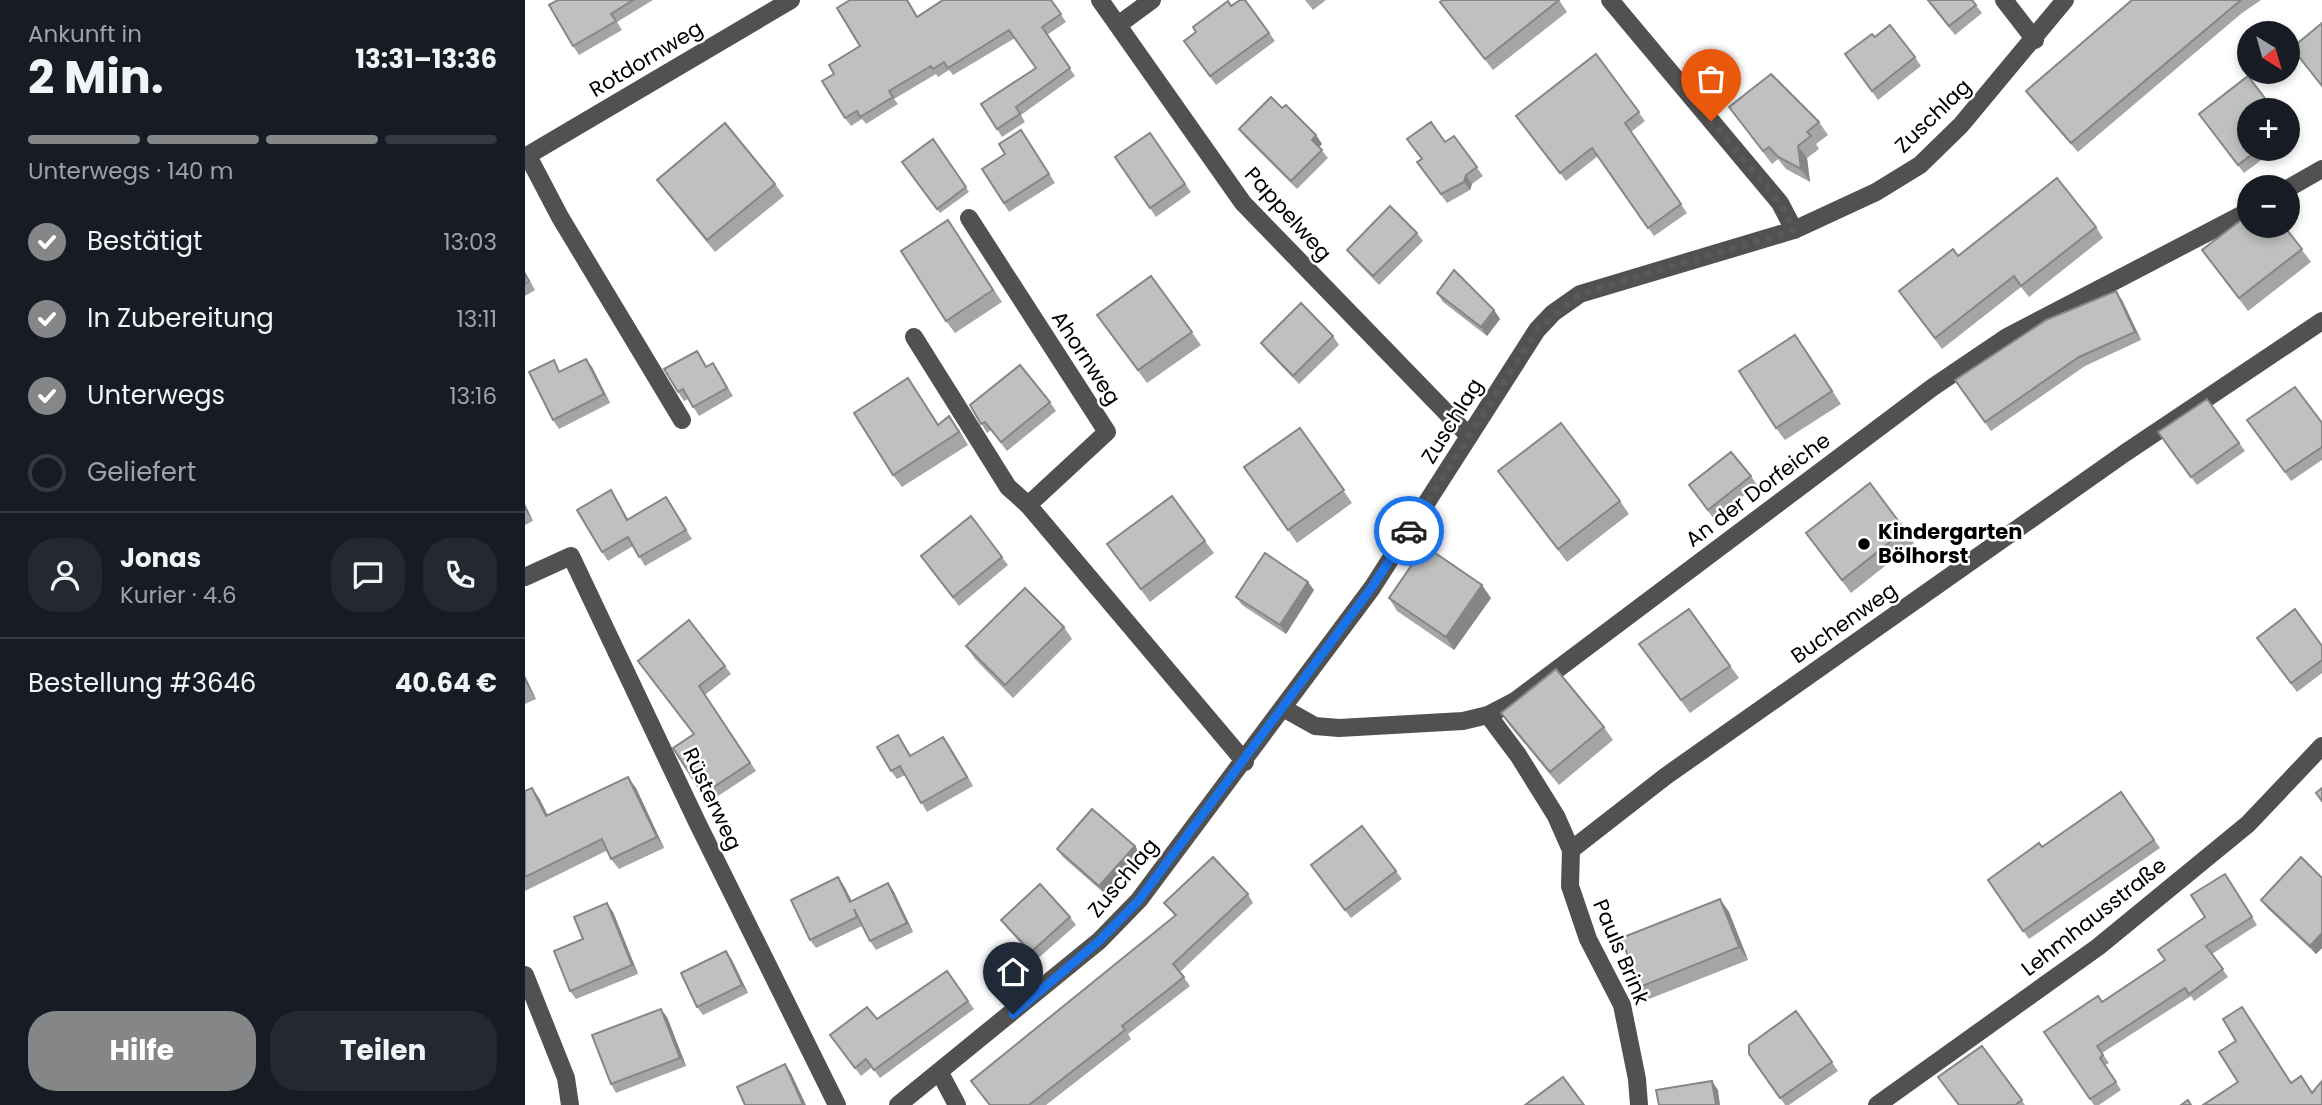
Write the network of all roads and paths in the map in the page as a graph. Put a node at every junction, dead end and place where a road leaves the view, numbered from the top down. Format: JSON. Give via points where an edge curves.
{"nodes":[{"id":1,"x":791,"y":0,"type":"edge"},
{"id":2,"x":1100,"y":0,"type":"edge"},
{"id":3,"x":1152,"y":0,"type":"edge"},
{"id":4,"x":1610,"y":0,"type":"edge"},
{"id":5,"x":2004,"y":0,"type":"edge"},
{"id":6,"x":2065,"y":0,"type":"edge"},
{"id":7,"x":1118,"y":25,"type":"junction"},
{"id":8,"x":2035,"y":40,"type":"junction"},
{"id":9,"x":526,"y":157,"type":"edge"},
{"id":10,"x":2322,"y":169,"type":"edge"},
{"id":11,"x":2300,"y":182,"type":"edge"},
{"id":12,"x":2237,"y":217,"type":"edge"},
{"id":13,"x":969,"y":218,"type":"dead end"},
{"id":14,"x":1794,"y":230,"type":"junction"},
{"id":15,"x":2322,"y":321,"type":"edge"},
{"id":16,"x":914,"y":337,"type":"dead end"},
{"id":17,"x":682,"y":419,"type":"dead end"},
{"id":18,"x":1469,"y":436,"type":"junction"},
{"id":19,"x":1028,"y":505,"type":"junction"},
{"id":20,"x":525,"y":577,"type":"edge"},
{"id":21,"x":1283,"y":708,"type":"junction"},
{"id":22,"x":1488,"y":715,"type":"junction"},
{"id":23,"x":2322,"y":746,"type":"edge"},
{"id":24,"x":1245,"y":762,"type":"junction"},
{"id":25,"x":1571,"y":850,"type":"junction"},
{"id":26,"x":525,"y":975,"type":"edge"},
{"id":27,"x":940,"y":1073,"type":"junction"},
{"id":28,"x":571,"y":1105,"type":"edge"},
{"id":29,"x":837,"y":1105,"type":"edge"},
{"id":30,"x":898,"y":1105,"type":"edge"},
{"id":31,"x":957,"y":1105,"type":"edge"},
{"id":32,"x":1639,"y":1105,"type":"edge"},
{"id":33,"x":1877,"y":1105,"type":"edge"}],
"edges":[{"from":1,"to":9,"type":"street","name":"Rotdornweg"},
{"from":2,"to":7,"type":"street","name":"Pappelweg"},
{"from":3,"to":7,"type":"street"},
{"from":4,"to":14,"type":"street","via":[[1780,203]]},
{"from":5,"to":8,"type":"street"},
{"from":6,"to":8,"type":"street","name":"Zuschlag"},
{"from":7,"to":18,"type":"street","name":"Pappelweg","via":[[1243,203]]},
{"from":8,"to":14,"type":"street","name":"Zuschlag","via":[[1920,165],[1876,192]]},
{"from":9,"to":17,"type":"street"},
{"from":10,"to":11,"type":"street"},
{"from":12,"to":22,"type":"street","name":"An der Dorfeiche","via":[[2007,337],[1933,387],[1515,701]]},
{"from":13,"to":19,"type":"street","name":"Ahornweg","via":[[1107,432]]},
{"from":14,"to":18,"type":"street","name":"Zuschlag","via":[[1580,294],[1537,330]]},
{"from":15,"to":25,"type":"street","name":"Buchenweg","via":[[2125,453],[1711,745]]},
{"from":16,"to":19,"type":"street","via":[[1008,487]]},
{"from":18,"to":21,"type":"street","name":"Zuschlag","via":[[1372,587]]},
{"from":19,"to":24,"type":"street"},
{"from":20,"to":29,"type":"street","name":"Rüsterweg","via":[[571,556]]},
{"from":21,"to":22,"type":"street","name":"An der Dorfeiche","via":[[1315,726],[1339,728],[1462,721]]},
{"from":21,"to":24,"type":"street","name":"Zuschlag"},
{"from":22,"to":25,"type":"street","name":"Pauls Brink","via":[[1556,816]]},
{"from":23,"to":33,"type":"street","name":"Lehmhausstraße","via":[[2248,824],[2098,947]]},
{"from":24,"to":27,"type":"street","name":"Zuschlag","via":[[1139,900],[1099,941]]},
{"from":25,"to":32,"type":"street","name":"Pauls Brink","via":[[1570,886],[1588,939],[1622,1005]]},
{"from":26,"to":28,"type":"street","via":[[566,1078]]},
{"from":27,"to":30,"type":"street","name":"Zuschlag"},
{"from":27,"to":31,"type":"street"}]}
